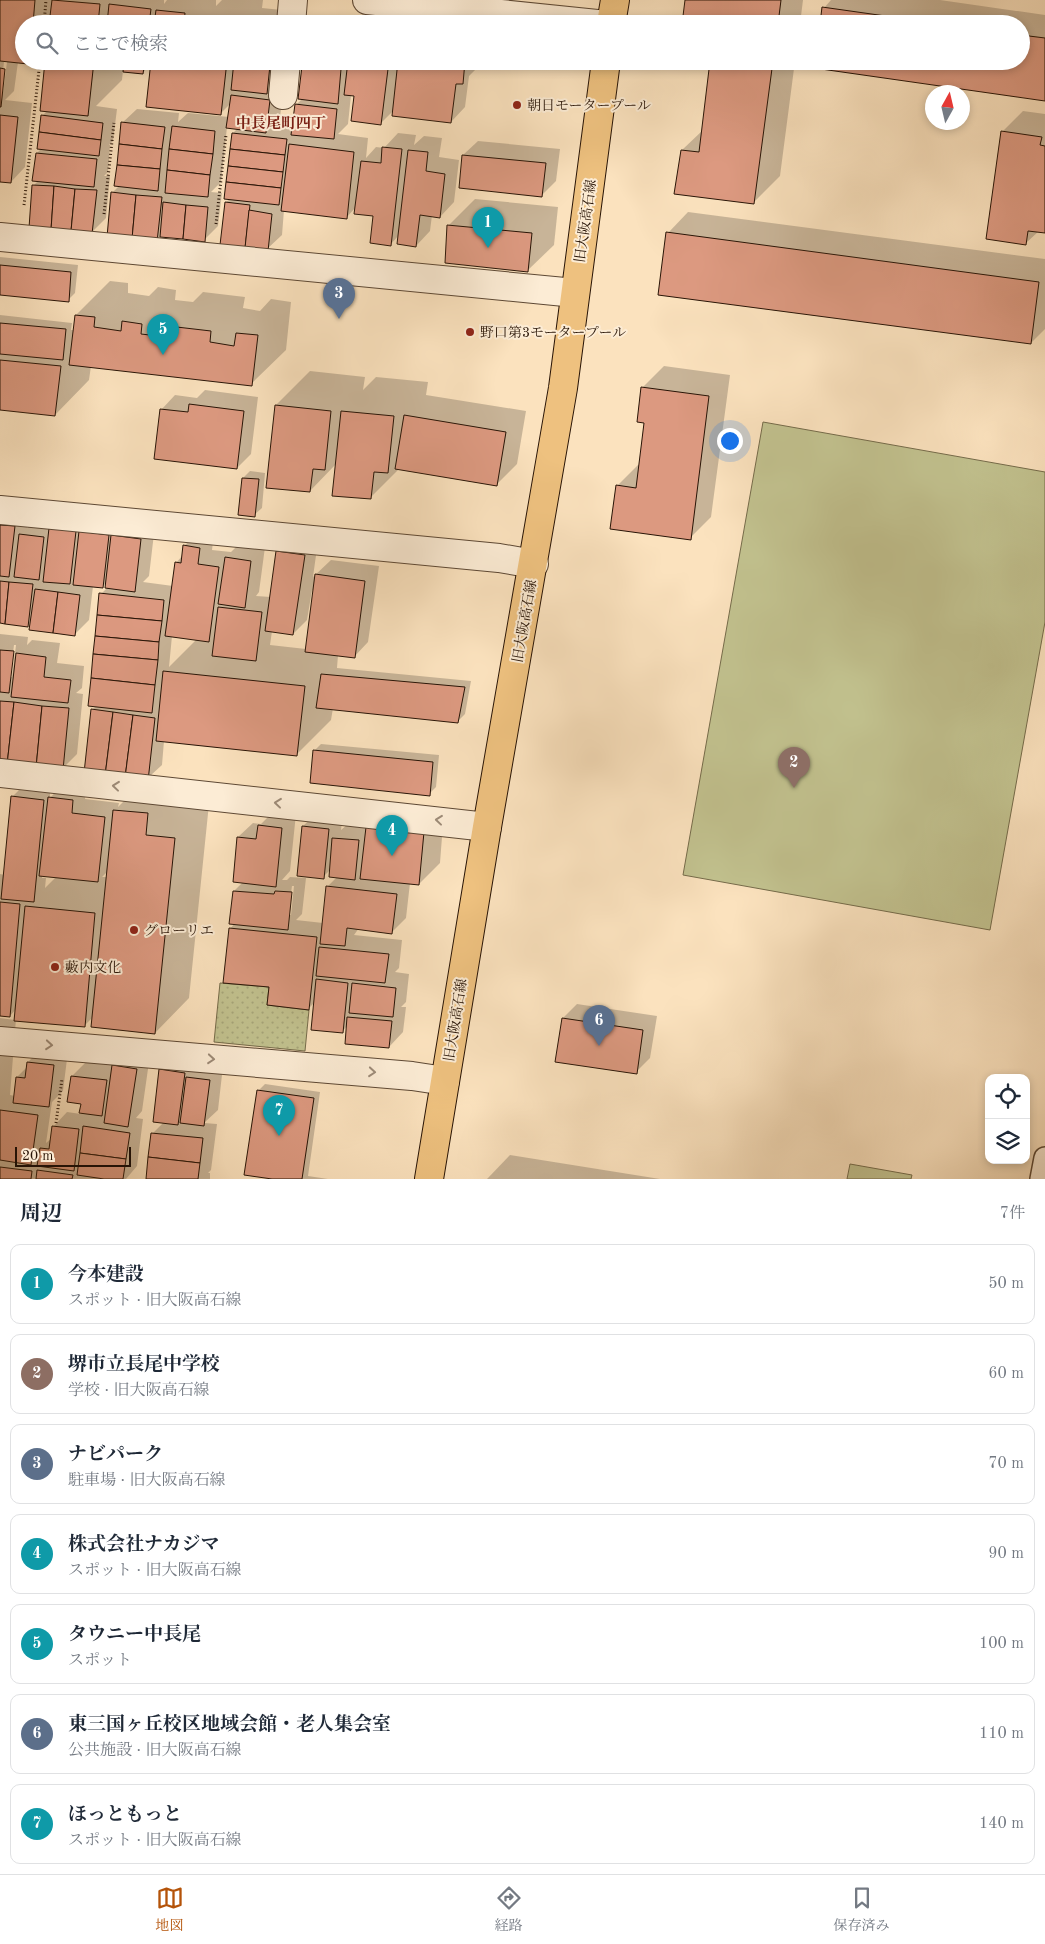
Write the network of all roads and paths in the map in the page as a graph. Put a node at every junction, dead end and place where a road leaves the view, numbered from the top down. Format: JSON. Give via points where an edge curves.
{"nodes":[{"id":1,"x":46,"y":0,"type":"edge"},
{"id":2,"x":293,"y":0,"type":"edge"},
{"id":3,"x":367,"y":0,"type":"edge"},
{"id":4,"x":615,"y":0,"type":"edge"},
{"id":5,"x":45,"y":15,"type":"edge"},
{"id":6,"x":292,"y":15,"type":"edge"},
{"id":7,"x":510,"y":15,"type":"edge"},
{"id":8,"x":612,"y":15,"type":"edge"},
{"id":9,"x":38,"y":70,"type":"edge"},
{"id":10,"x":285,"y":70,"type":"edge"},
{"id":11,"x":605,"y":70,"type":"edge"},
{"id":12,"x":283,"y":95,"type":"dead end"},
{"id":13,"x":114,"y":123,"type":"dead end"},
{"id":14,"x":226,"y":135,"type":"dead end"},
{"id":15,"x":10,"y":238,"type":"edge"},
{"id":16,"x":100,"y":246,"type":"junction"},
{"id":17,"x":212,"y":256,"type":"junction"},
{"id":18,"x":575,"y":293,"type":"junction"},
{"id":19,"x":0,"y":510,"type":"edge"},
{"id":20,"x":534,"y":564,"type":"junction"},
{"id":21,"x":0,"y":773,"type":"edge"},
{"id":22,"x":487,"y":826,"type":"junction"},
{"id":23,"x":0,"y":1041,"type":"edge"},
{"id":24,"x":66,"y":1047,"type":"junction"},
{"id":25,"x":445,"y":1081,"type":"junction"},
{"id":26,"x":56,"y":1123,"type":"dead end"},
{"id":27,"x":1045,"y":1158,"type":"edge"},
{"id":28,"x":429,"y":1179,"type":"edge"},
{"id":29,"x":1041,"y":1179,"type":"edge"}],
"edges":[{"from":1,"to":5,"type":"path"},
{"from":2,"to":6,"type":"street"},
{"from":3,"to":7,"type":"street"},
{"from":4,"to":8,"type":"main road"},
{"from":9,"to":15,"type":"path"},
{"from":10,"to":12,"type":"street"},
{"from":11,"to":18,"type":"main road","name":"旧大阪高石線"},
{"from":13,"to":16,"type":"path"},
{"from":14,"to":17,"type":"path"},
{"from":15,"to":16,"type":"street"},
{"from":16,"to":17,"type":"street"},
{"from":17,"to":18,"type":"street"},
{"from":18,"to":20,"type":"main road","name":"旧大阪高石線"},
{"from":19,"to":20,"type":"street","via":[[490,557]]},
{"from":20,"to":22,"type":"main road","name":"旧大阪高石線"},
{"from":22,"to":21,"type":"street","one_way":true},
{"from":22,"to":25,"type":"main road","name":"旧大阪高石線"},
{"from":23,"to":24,"type":"street","one_way":true},
{"from":24,"to":25,"type":"street","one_way":true},
{"from":24,"to":26,"type":"path"},
{"from":25,"to":28,"type":"main road","name":"旧大阪高石線"},
{"from":27,"to":29,"type":"lane"}]}
